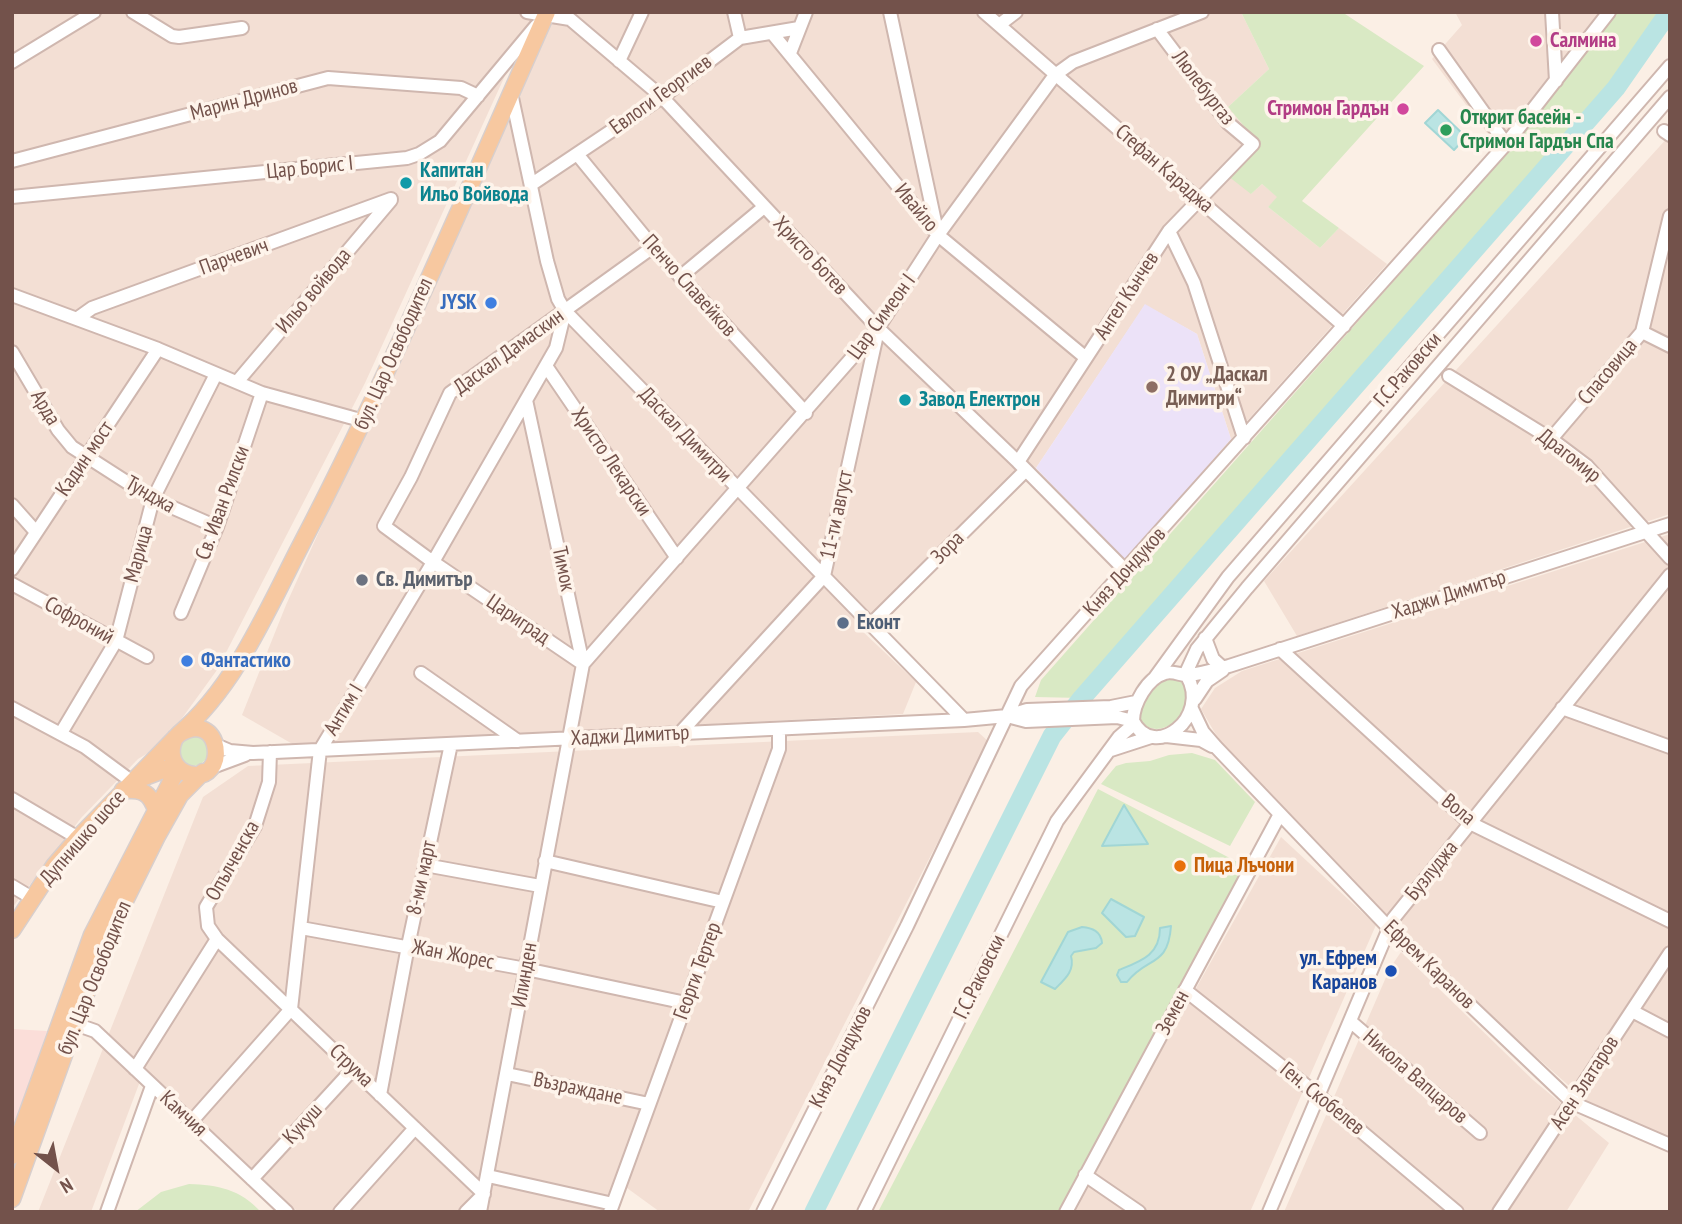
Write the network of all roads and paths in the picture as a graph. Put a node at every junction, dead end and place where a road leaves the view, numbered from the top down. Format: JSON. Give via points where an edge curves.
{"nodes":[{"id":1,"x":94,"y":12,"type":"edge"},
{"id":2,"x":133,"y":12,"type":"edge"},
{"id":3,"x":527,"y":12,"type":"edge"},
{"id":4,"x":642,"y":12,"type":"edge"},
{"id":5,"x":734,"y":12,"type":"edge"},
{"id":6,"x":806,"y":12,"type":"edge"},
{"id":7,"x":890,"y":12,"type":"edge"},
{"id":8,"x":984,"y":12,"type":"edge"},
{"id":9,"x":1016,"y":12,"type":"edge"},
{"id":10,"x":1202,"y":12,"type":"edge"},
{"id":11,"x":1552,"y":12,"type":"edge"},
{"id":12,"x":1609,"y":12,"type":"edge"},
{"id":13,"x":546,"y":14,"type":"edge"},
{"id":14,"x":999,"y":25,"type":"junction"},
{"id":15,"x":242,"y":28,"type":"dead end"},
{"id":16,"x":799,"y":28,"type":"junction"},
{"id":17,"x":1157,"y":29,"type":"junction"},
{"id":18,"x":772,"y":33,"type":"junction"},
{"id":19,"x":740,"y":38,"type":"junction"},
{"id":20,"x":1440,"y":50,"type":"dead end"},
{"id":21,"x":790,"y":53,"type":"junction"},
{"id":22,"x":619,"y":61,"type":"junction"},
{"id":23,"x":12,"y":62,"type":"edge"},
{"id":24,"x":1670,"y":66,"type":"edge"},
{"id":25,"x":1055,"y":75,"type":"junction"},
{"id":26,"x":1556,"y":81,"type":"junction"},
{"id":27,"x":511,"y":93,"type":"junction"},
{"id":28,"x":478,"y":96,"type":"junction"},
{"id":29,"x":663,"y":97,"type":"junction"},
{"id":30,"x":1670,"y":97,"type":"edge"},
{"id":31,"x":1253,"y":144,"type":"joint"},
{"id":32,"x":1506,"y":144,"type":"junction"},
{"id":33,"x":578,"y":154,"type":"junction"},
{"id":34,"x":12,"y":161,"type":"edge"},
{"id":35,"x":532,"y":184,"type":"junction"},
{"id":36,"x":12,"y":197,"type":"edge"},
{"id":37,"x":1199,"y":198,"type":"junction"},
{"id":38,"x":391,"y":199,"type":"joint"},
{"id":39,"x":764,"y":207,"type":"junction"},
{"id":40,"x":1670,"y":216,"type":"edge"},
{"id":41,"x":1170,"y":230,"type":"junction"},
{"id":42,"x":938,"y":235,"type":"junction"},
{"id":43,"x":653,"y":247,"type":"junction"},
{"id":44,"x":680,"y":278,"type":"junction"},
{"id":45,"x":12,"y":295,"type":"edge"},
{"id":46,"x":565,"y":311,"type":"junction"},
{"id":47,"x":78,"y":318,"type":"junction"},
{"id":48,"x":1344,"y":326,"type":"junction"},
{"id":49,"x":878,"y":328,"type":"junction"},
{"id":50,"x":1642,"y":332,"type":"junction"},
{"id":51,"x":1670,"y":346,"type":"edge"},
{"id":52,"x":158,"y":349,"type":"junction"},
{"id":53,"x":12,"y":352,"type":"edge"},
{"id":54,"x":1086,"y":358,"type":"junction"},
{"id":55,"x":546,"y":366,"type":"junction"},
{"id":56,"x":216,"y":373,"type":"junction"},
{"id":57,"x":1449,"y":376,"type":"dead end"},
{"id":58,"x":237,"y":382,"type":"junction"},
{"id":59,"x":262,"y":393,"type":"junction"},
{"id":60,"x":526,"y":400,"type":"junction"},
{"id":61,"x":806,"y":413,"type":"junction"},
{"id":62,"x":365,"y":421,"type":"junction"},
{"id":63,"x":1244,"y":438,"type":"junction"},
{"id":64,"x":1551,"y":439,"type":"junction"},
{"id":65,"x":87,"y":456,"type":"junction"},
{"id":66,"x":1022,"y":466,"type":"junction"},
{"id":67,"x":737,"y":489,"type":"junction"},
{"id":68,"x":153,"y":499,"type":"junction"},
{"id":69,"x":12,"y":505,"type":"edge"},
{"id":70,"x":1670,"y":524,"type":"edge"},
{"id":71,"x":384,"y":526,"type":"joint"},
{"id":72,"x":217,"y":527,"type":"junction"},
{"id":73,"x":1647,"y":531,"type":"junction"},
{"id":74,"x":36,"y":532,"type":"junction"},
{"id":75,"x":677,"y":558,"type":"junction"},
{"id":76,"x":1670,"y":558,"type":"edge"},
{"id":77,"x":433,"y":562,"type":"junction"},
{"id":78,"x":12,"y":569,"type":"edge"},
{"id":79,"x":1126,"y":571,"type":"junction"},
{"id":80,"x":1670,"y":575,"type":"edge"},
{"id":81,"x":824,"y":576,"type":"junction"},
{"id":82,"x":12,"y":583,"type":"edge"},
{"id":83,"x":181,"y":613,"type":"dead end"},
{"id":84,"x":870,"y":625,"type":"junction"},
{"id":85,"x":1205,"y":638,"type":"junction"},
{"id":86,"x":116,"y":641,"type":"junction"},
{"id":87,"x":1280,"y":649,"type":"junction"},
{"id":88,"x":147,"y":657,"type":"dead end"},
{"id":89,"x":583,"y":664,"type":"junction"},
{"id":90,"x":1226,"y":667,"type":"junction"},
{"id":91,"x":421,"y":673,"type":"dead end"},
{"id":92,"x":1186,"y":676,"type":"junction"},
{"id":93,"x":1154,"y":679,"type":"junction"},
{"id":94,"x":223,"y":687,"type":"junction"},
{"id":95,"x":1136,"y":702,"type":"junction"},
{"id":96,"x":1193,"y":705,"type":"junction"},
{"id":97,"x":12,"y":708,"type":"edge"},
{"id":98,"x":1562,"y":708,"type":"junction"},
{"id":99,"x":1110,"y":713,"type":"junction"},
{"id":100,"x":1007,"y":716,"type":"junction"},
{"id":101,"x":964,"y":720,"type":"junction"},
{"id":102,"x":1133,"y":722,"type":"junction"},
{"id":103,"x":779,"y":729,"type":"junction"},
{"id":104,"x":61,"y":733,"type":"junction"},
{"id":105,"x":680,"y":733,"type":"junction"},
{"id":106,"x":177,"y":736,"type":"junction"},
{"id":107,"x":1166,"y":736,"type":"junction"},
{"id":108,"x":1119,"y":737,"type":"junction"},
{"id":109,"x":1151,"y":737,"type":"junction"},
{"id":110,"x":568,"y":739,"type":"junction"},
{"id":111,"x":214,"y":741,"type":"junction"},
{"id":112,"x":518,"y":741,"type":"junction"},
{"id":113,"x":451,"y":744,"type":"junction"},
{"id":114,"x":1216,"y":747,"type":"junction"},
{"id":115,"x":1670,"y":747,"type":"edge"},
{"id":116,"x":320,"y":750,"type":"junction"},
{"id":117,"x":1111,"y":751,"type":"junction"},
{"id":118,"x":270,"y":752,"type":"junction"},
{"id":119,"x":253,"y":753,"type":"junction"},
{"id":120,"x":177,"y":766,"type":"junction"},
{"id":121,"x":206,"y":770,"type":"junction"},
{"id":122,"x":127,"y":786,"type":"junction"},
{"id":123,"x":12,"y":799,"type":"edge"},
{"id":124,"x":156,"y":810,"type":"junction"},
{"id":125,"x":1280,"y":814,"type":"junction"},
{"id":126,"x":1470,"y":823,"type":"junction"},
{"id":127,"x":78,"y":838,"type":"junction"},
{"id":128,"x":545,"y":861,"type":"junction"},
{"id":129,"x":425,"y":864,"type":"junction"},
{"id":130,"x":12,"y":886,"type":"edge"},
{"id":131,"x":540,"y":886,"type":"junction"},
{"id":132,"x":32,"y":898,"type":"junction"},
{"id":133,"x":723,"y":902,"type":"junction"},
{"id":134,"x":1670,"y":921,"type":"edge"},
{"id":135,"x":301,"y":928,"type":"junction"},
{"id":136,"x":1389,"y":928,"type":"junction"},
{"id":137,"x":12,"y":930,"type":"edge"},
{"id":138,"x":217,"y":939,"type":"junction"},
{"id":139,"x":408,"y":946,"type":"junction"},
{"id":140,"x":1670,"y":953,"type":"edge"},
{"id":141,"x":526,"y":969,"type":"junction"},
{"id":142,"x":1185,"y":990,"type":"junction"},
{"id":143,"x":686,"y":1003,"type":"junction"},
{"id":144,"x":291,"y":1009,"type":"junction"},
{"id":145,"x":1632,"y":1012,"type":"junction"},
{"id":146,"x":1350,"y":1021,"type":"junction"},
{"id":147,"x":75,"y":1024,"type":"junction"},
{"id":148,"x":1670,"y":1031,"type":"edge"},
{"id":149,"x":135,"y":1069,"type":"junction"},
{"id":150,"x":354,"y":1069,"type":"junction"},
{"id":151,"x":507,"y":1074,"type":"junction"},
{"id":152,"x":152,"y":1086,"type":"junction"},
{"id":153,"x":380,"y":1095,"type":"junction"},
{"id":154,"x":1318,"y":1095,"type":"junction"},
{"id":155,"x":1573,"y":1103,"type":"junction"},
{"id":156,"x":649,"y":1104,"type":"junction"},
{"id":157,"x":191,"y":1122,"type":"junction"},
{"id":158,"x":415,"y":1128,"type":"junction"},
{"id":159,"x":1480,"y":1133,"type":"dead end"},
{"id":160,"x":1670,"y":1144,"type":"edge"},
{"id":161,"x":12,"y":1156,"type":"edge"},
{"id":162,"x":1085,"y":1175,"type":"junction"},
{"id":163,"x":488,"y":1176,"type":"junction"},
{"id":164,"x":252,"y":1180,"type":"junction"},
{"id":165,"x":484,"y":1194,"type":"junction"},
{"id":166,"x":12,"y":1199,"type":"edge"},
{"id":167,"x":612,"y":1208,"type":"edge"},
{"id":168,"x":107,"y":1212,"type":"edge"},
{"id":169,"x":286,"y":1212,"type":"edge"},
{"id":170,"x":340,"y":1212,"type":"edge"},
{"id":171,"x":466,"y":1212,"type":"edge"},
{"id":172,"x":480,"y":1212,"type":"edge"},
{"id":173,"x":763,"y":1212,"type":"edge"},
{"id":174,"x":864,"y":1212,"type":"edge"},
{"id":175,"x":1066,"y":1212,"type":"edge"},
{"id":176,"x":1139,"y":1212,"type":"edge"},
{"id":177,"x":1269,"y":1212,"type":"edge"},
{"id":178,"x":1457,"y":1212,"type":"edge"},
{"id":179,"x":1499,"y":1212,"type":"edge"}],
"edges":[{"from":1,"to":23,"type":"street"},
{"from":2,"to":15,"type":"street","via":[[179,37]]},
{"from":3,"to":13,"type":"street","name":"Христо Ботев"},
{"from":4,"to":22,"type":"street"},
{"from":5,"to":19,"type":"street"},
{"from":6,"to":16,"type":"street"},
{"from":7,"to":42,"type":"street"},
{"from":8,"to":14,"type":"street","name":"Стефан Караджа"},
{"from":9,"to":14,"type":"street"},
{"from":10,"to":17,"type":"street","name":"Цар Симеон I"},
{"from":11,"to":26,"type":"street"},
{"from":12,"to":26,"type":"street","name":"Княз Дондуков"},
{"from":13,"to":22,"type":"street","name":"Христо Ботев","via":[[570,19]]},
{"from":13,"to":27,"type":"main road","name":"бул. Цар Освободител"},
{"from":13,"to":28,"type":"street","name":"Цар Борис I"},
{"from":14,"to":25,"type":"street","name":"Стефан Караджа"},
{"from":16,"to":18,"type":"street","name":"Евлоги Георгиев"},
{"from":16,"to":21,"type":"street"},
{"from":17,"to":25,"type":"street","name":"Цар Симеон I","via":[[1073,62]]},
{"from":17,"to":31,"type":"street","name":"Люлебургаз","via":[[1228,123]]},
{"from":18,"to":19,"type":"street","name":"Евлоги Георгиев"},
{"from":18,"to":21,"type":"street","name":"Ивайло"},
{"from":19,"to":29,"type":"street","name":"Евлоги Георгиев"},
{"from":20,"to":32,"type":"street"},
{"from":21,"to":42,"type":"street","name":"Ивайло"},
{"from":22,"to":29,"type":"street","name":"Христо Ботев"},
{"from":24,"to":93,"type":"street","name":"Г.С.Раковски","via":[[1228,577]]},
{"from":25,"to":37,"type":"street","name":"Стефан Караджа"},
{"from":25,"to":42,"type":"street","name":"Цар Симеон I"},
{"from":26,"to":32,"type":"street","name":"Княз Дондуков"},
{"from":27,"to":35,"type":"street","name":"Даскал Димитри"},
{"from":27,"to":62,"type":"main road","name":"бул. Цар Освободител"},
{"from":28,"to":34,"type":"street","name":"Марин Дринов","via":[[461,88],[328,78]]},
{"from":28,"to":36,"type":"street","name":"Цар Борис I","via":[[440,141],[407,158]]},
{"from":29,"to":33,"type":"street","name":"Евлоги Георгиев"},
{"from":29,"to":39,"type":"street","name":"Христо Ботев"},
{"from":30,"to":85,"type":"street","name":"Г.С.Раковски"},
{"from":31,"to":37,"type":"street","name":"Ангел Кънчев"},
{"from":32,"to":48,"type":"street","name":"Княз Дондуков"},
{"from":33,"to":35,"type":"street","name":"Евлоги Георгиев"},
{"from":33,"to":43,"type":"street","name":"Пенчо Славейков"},
{"from":35,"to":46,"type":"street","name":"Даскал Димитри","via":[[547,261]]},
{"from":37,"to":41,"type":"street","name":"Ангел Кънчев"},
{"from":37,"to":48,"type":"street","name":"Стефан Караджа"},
{"from":38,"to":47,"type":"street","name":"Парчевич","via":[[92,308]]},
{"from":38,"to":58,"type":"street","name":"Ильо войвода"},
{"from":39,"to":44,"type":"street"},
{"from":39,"to":49,"type":"street","name":"Христо Ботев"},
{"from":40,"to":50,"type":"street","name":"Спасовица"},
{"from":41,"to":54,"type":"street","name":"Ангел Кънчев"},
{"from":41,"to":63,"type":"street","via":[[1194,283]]},
{"from":42,"to":49,"type":"street","name":"Цар Симеон I"},
{"from":42,"to":54,"type":"street","name":"Ивайло"},
{"from":43,"to":44,"type":"street","name":"Пенчо Славейков"},
{"from":43,"to":46,"type":"street","name":"Даскал Дамаскин"},
{"from":44,"to":61,"type":"street","name":"Пенчо Славейков"},
{"from":45,"to":47,"type":"street"},
{"from":46,"to":55,"type":"street","name":"Антим I","via":[[556,348]]},
{"from":46,"to":67,"type":"street","name":"Даскал Димитри"},
{"from":46,"to":71,"type":"street","name":"Даскал Дамаскин","via":[[450,393]]},
{"from":47,"to":52,"type":"street"},
{"from":48,"to":63,"type":"street","name":"Княз Дондуков"},
{"from":49,"to":61,"type":"street","name":"Цар Симеон I"},
{"from":49,"to":66,"type":"street","name":"Христо Ботев"},
{"from":49,"to":81,"type":"street","name":"11-ти август"},
{"from":50,"to":51,"type":"street"},
{"from":50,"to":64,"type":"street","name":"Спасовица"},
{"from":52,"to":56,"type":"street"},
{"from":52,"to":65,"type":"street","name":"Кадин мост"},
{"from":53,"to":65,"type":"street","name":"Арда","via":[[58,430]]},
{"from":54,"to":66,"type":"street","name":"Ангел Кънчев"},
{"from":55,"to":60,"type":"street","name":"Антим I"},
{"from":55,"to":75,"type":"street","name":"Христо Лекарски"},
{"from":56,"to":58,"type":"street"},
{"from":56,"to":68,"type":"street","name":"Марица"},
{"from":57,"to":64,"type":"street","name":"Драгомир"},
{"from":58,"to":59,"type":"street"},
{"from":59,"to":62,"type":"street"},
{"from":59,"to":72,"type":"street","name":"Св. Иван Рилски"},
{"from":60,"to":77,"type":"street","name":"Антим I"},
{"from":60,"to":89,"type":"street","name":"Тимок"},
{"from":61,"to":67,"type":"street","name":"Цар Симеон I"},
{"from":62,"to":94,"type":"main road","name":"бул. Цар Освободител"},
{"from":63,"to":79,"type":"street","name":"Княз Дондуков"},
{"from":64,"to":73,"type":"street","name":"Драгомир","via":[[1603,481]]},
{"from":65,"to":68,"type":"street","name":"Тунджа"},
{"from":65,"to":74,"type":"street","name":"Кадин мост"},
{"from":66,"to":79,"type":"street","name":"Христо Ботев"},
{"from":66,"to":84,"type":"street","name":"Зора"},
{"from":67,"to":75,"type":"street","name":"Цар Симеон I"},
{"from":67,"to":81,"type":"street","name":"Даскал Димитри"},
{"from":68,"to":72,"type":"street","name":"Тунджа"},
{"from":68,"to":86,"type":"street","name":"Марица"},
{"from":69,"to":74,"type":"street"},
{"from":70,"to":73,"type":"street","name":"Хаджи Димитър"},
{"from":71,"to":77,"type":"street","name":"Цариград"},
{"from":72,"to":83,"type":"street","name":"Св. Иван Рилски"},
{"from":73,"to":76,"type":"street","name":"Драгомир"},
{"from":73,"to":87,"type":"street","name":"Хаджи Димитър"},
{"from":74,"to":78,"type":"street","name":"Кадин мост"},
{"from":75,"to":89,"type":"street","name":"Цар Симеон I"},
{"from":77,"to":89,"type":"street","name":"Цариград"},
{"from":77,"to":116,"type":"street","name":"Антим I"},
{"from":79,"to":100,"type":"street","name":"Княз Дондуков","via":[[1021,686]]},
{"from":80,"to":98,"type":"street","name":"Бузлуджа"},
{"from":81,"to":84,"type":"street","name":"Даскал Димитри"},
{"from":81,"to":105,"type":"street","name":"11-ти август"},
{"from":82,"to":86,"type":"street","name":"Софроний"},
{"from":84,"to":101,"type":"street","name":"Даскал Димитри"},
{"from":85,"to":90,"type":"street","via":[[1213,659]]},
{"from":85,"to":92,"type":"street","name":"Г.С.Раковски"},
{"from":86,"to":88,"type":"street","name":"Софроний"},
{"from":86,"to":104,"type":"street","name":"Марица"},
{"from":87,"to":90,"type":"street","name":"Хаджи Димитър"},
{"from":87,"to":126,"type":"street","name":"Вола"},
{"from":89,"to":110,"type":"street","name":"Тимок"},
{"from":90,"to":92,"type":"street","name":"Хаджи Димитър"},
{"from":90,"to":96,"type":"street","via":[[1207,681]]},
{"from":91,"to":112,"type":"street"},
{"from":92,"to":93,"type":"street","via":[[1169,672]]},
{"from":92,"to":96,"type":"street","via":[[1193,686]]},
{"from":93,"to":95,"type":"street"},
{"from":94,"to":106,"type":"main road","name":"Дупнишко шосе","via":[[200,717]]},
{"from":94,"to":111,"type":"main road","via":[[215,709]]},
{"from":95,"to":99,"type":"street"},
{"from":95,"to":102,"type":"street"},
{"from":96,"to":107,"type":"street","via":[[1182,724]]},
{"from":96,"to":114,"type":"street","name":"Ефрем Каранов","via":[[1203,732]]},
{"from":97,"to":104,"type":"street"},
{"from":98,"to":115,"type":"street"},
{"from":98,"to":126,"type":"street","name":"Бузлуджа"},
{"from":99,"to":100,"type":"street","name":"Хаджи Димитър"},
{"from":99,"to":102,"type":"street"},
{"from":99,"to":108,"type":"street"},
{"from":100,"to":101,"type":"street","name":"Хаджи Димитър"},
{"from":100,"to":173,"type":"street","name":"Княз Дондуков"},
{"from":101,"to":103,"type":"street","name":"Хаджи Димитър"},
{"from":102,"to":108,"type":"street","name":"Г.С.Раковски"},
{"from":102,"to":109,"type":"street"},
{"from":103,"to":105,"type":"street","name":"Хаджи Димитър"},
{"from":103,"to":133,"type":"street","name":"Георги Тертер","via":[[779,750]]},
{"from":104,"to":122,"type":"street","via":[[85,747]]},
{"from":105,"to":110,"type":"street","name":"Хаджи Димитър"},
{"from":106,"to":111,"type":"main road","via":[[194,728]]},
{"from":106,"to":120,"type":"main road","via":[[171,752]]},
{"from":106,"to":122,"type":"main road","name":"Дупнишко шосе"},
{"from":107,"to":109,"type":"street"},
{"from":107,"to":114,"type":"street","via":[[1201,740]]},
{"from":108,"to":117,"type":"street","name":"Г.С.Раковски"},
{"from":109,"to":117,"type":"street"},
{"from":110,"to":112,"type":"street","name":"Хаджи Димитър"},
{"from":110,"to":128,"type":"street","name":"Илинден"},
{"from":111,"to":119,"type":"street","via":[[230,751]]},
{"from":111,"to":121,"type":"main road","via":[[217,755]]},
{"from":112,"to":113,"type":"street","name":"Хаджи Димитър"},
{"from":113,"to":116,"type":"street","name":"Хаджи Димитър"},
{"from":113,"to":129,"type":"street","name":"8-ми март"},
{"from":114,"to":125,"type":"street","name":"Ефрем Каранов"},
{"from":116,"to":118,"type":"street","name":"Хаджи Димитър"},
{"from":116,"to":135,"type":"street","name":"Антим I"},
{"from":117,"to":174,"type":"street","name":"Г.С.Раковски","via":[[1057,821]]},
{"from":118,"to":119,"type":"street","name":"Хаджи Димитър"},
{"from":118,"to":138,"type":"street","name":"Опълченска","via":[[270,782],[255,826],[206,907],[208,926]]},
{"from":119,"to":121,"type":"street"},
{"from":120,"to":121,"type":"main road","via":[[189,774]]},
{"from":120,"to":122,"type":"main road"},
{"from":120,"to":124,"type":"main road","name":"бул. Цар Освободител"},
{"from":121,"to":147,"type":"main road","name":"бул. Цар Освободител","via":[[180,795],[157,836],[104,941]]},
{"from":122,"to":124,"type":"main road","via":[[148,793]]},
{"from":122,"to":127,"type":"main road","name":"Дупнишко шосе"},
{"from":123,"to":127,"type":"street"},
{"from":124,"to":161,"type":"main road","name":"бул. Цар Освободител","via":[[92,935]]},
{"from":125,"to":136,"type":"street","name":"Ефрем Каранов"},
{"from":125,"to":142,"type":"street","name":"Земен"},
{"from":126,"to":134,"type":"street","name":"Вола"},
{"from":126,"to":136,"type":"street","name":"Бузлуджа"},
{"from":127,"to":132,"type":"main road","name":"Дупнишко шосе"},
{"from":128,"to":131,"type":"street","name":"Илинден"},
{"from":128,"to":133,"type":"street"},
{"from":129,"to":131,"type":"street"},
{"from":129,"to":139,"type":"street","name":"8-ми март"},
{"from":130,"to":132,"type":"street"},
{"from":131,"to":141,"type":"street","name":"Илинден"},
{"from":132,"to":137,"type":"main road","name":"Дупнишко шосе"},
{"from":133,"to":143,"type":"street","name":"Георги Тертер"},
{"from":135,"to":139,"type":"street","name":"Жан Жорес"},
{"from":135,"to":144,"type":"street","name":"Антим I"},
{"from":136,"to":146,"type":"street","name":"Бузлуджа"},
{"from":136,"to":155,"type":"street","name":"Ефрем Каранов"},
{"from":138,"to":144,"type":"street","name":"Струма"},
{"from":138,"to":149,"type":"street"},
{"from":139,"to":141,"type":"street","name":"Жан Жорес"},
{"from":139,"to":153,"type":"street","name":"8-ми март"},
{"from":140,"to":145,"type":"street","name":"Асен Златаров"},
{"from":141,"to":143,"type":"street","name":"Жан Жорес"},
{"from":141,"to":151,"type":"street","name":"Илинден"},
{"from":142,"to":154,"type":"street","name":"Ген. Скобелев"},
{"from":142,"to":162,"type":"street","name":"Земен"},
{"from":143,"to":156,"type":"street","name":"Георги Тертер"},
{"from":144,"to":150,"type":"street","name":"Струма"},
{"from":144,"to":157,"type":"street"},
{"from":145,"to":148,"type":"street"},
{"from":145,"to":155,"type":"street","name":"Асен Златаров"},
{"from":146,"to":154,"type":"street","name":"Бузлуджа"},
{"from":146,"to":159,"type":"street","name":"Никола Вапцаров"},
{"from":147,"to":149,"type":"street","name":"Камчия","via":[[96,1031]]},
{"from":147,"to":166,"type":"main road","name":"бул. Цар Освободител"},
{"from":149,"to":152,"type":"street","name":"Камчия"},
{"from":150,"to":153,"type":"street","name":"Струма"},
{"from":150,"to":164,"type":"street","name":"Кукуш"},
{"from":151,"to":156,"type":"street","name":"Възраждане"},
{"from":151,"to":163,"type":"street","name":"Илинден"},
{"from":152,"to":157,"type":"street","name":"Камчия"},
{"from":152,"to":168,"type":"street"},
{"from":153,"to":158,"type":"street","name":"Струма"},
{"from":154,"to":177,"type":"street","name":"Бузлуджа"},
{"from":154,"to":178,"type":"street","name":"Ген. Скобелев"},
{"from":155,"to":160,"type":"street","name":"Ефрем Каранов"},
{"from":155,"to":179,"type":"street","name":"Асен Златаров"},
{"from":156,"to":167,"type":"street","name":"Георги Тертер"},
{"from":157,"to":164,"type":"street","name":"Камчия"},
{"from":158,"to":165,"type":"street","name":"Струма"},
{"from":158,"to":170,"type":"street"},
{"from":162,"to":175,"type":"street","name":"Земен"},
{"from":162,"to":176,"type":"street"},
{"from":163,"to":165,"type":"street","name":"Илинден"},
{"from":163,"to":167,"type":"street"},
{"from":164,"to":169,"type":"street","name":"Камчия"},
{"from":165,"to":171,"type":"street"},
{"from":165,"to":172,"type":"street","name":"Илинден"}]}
